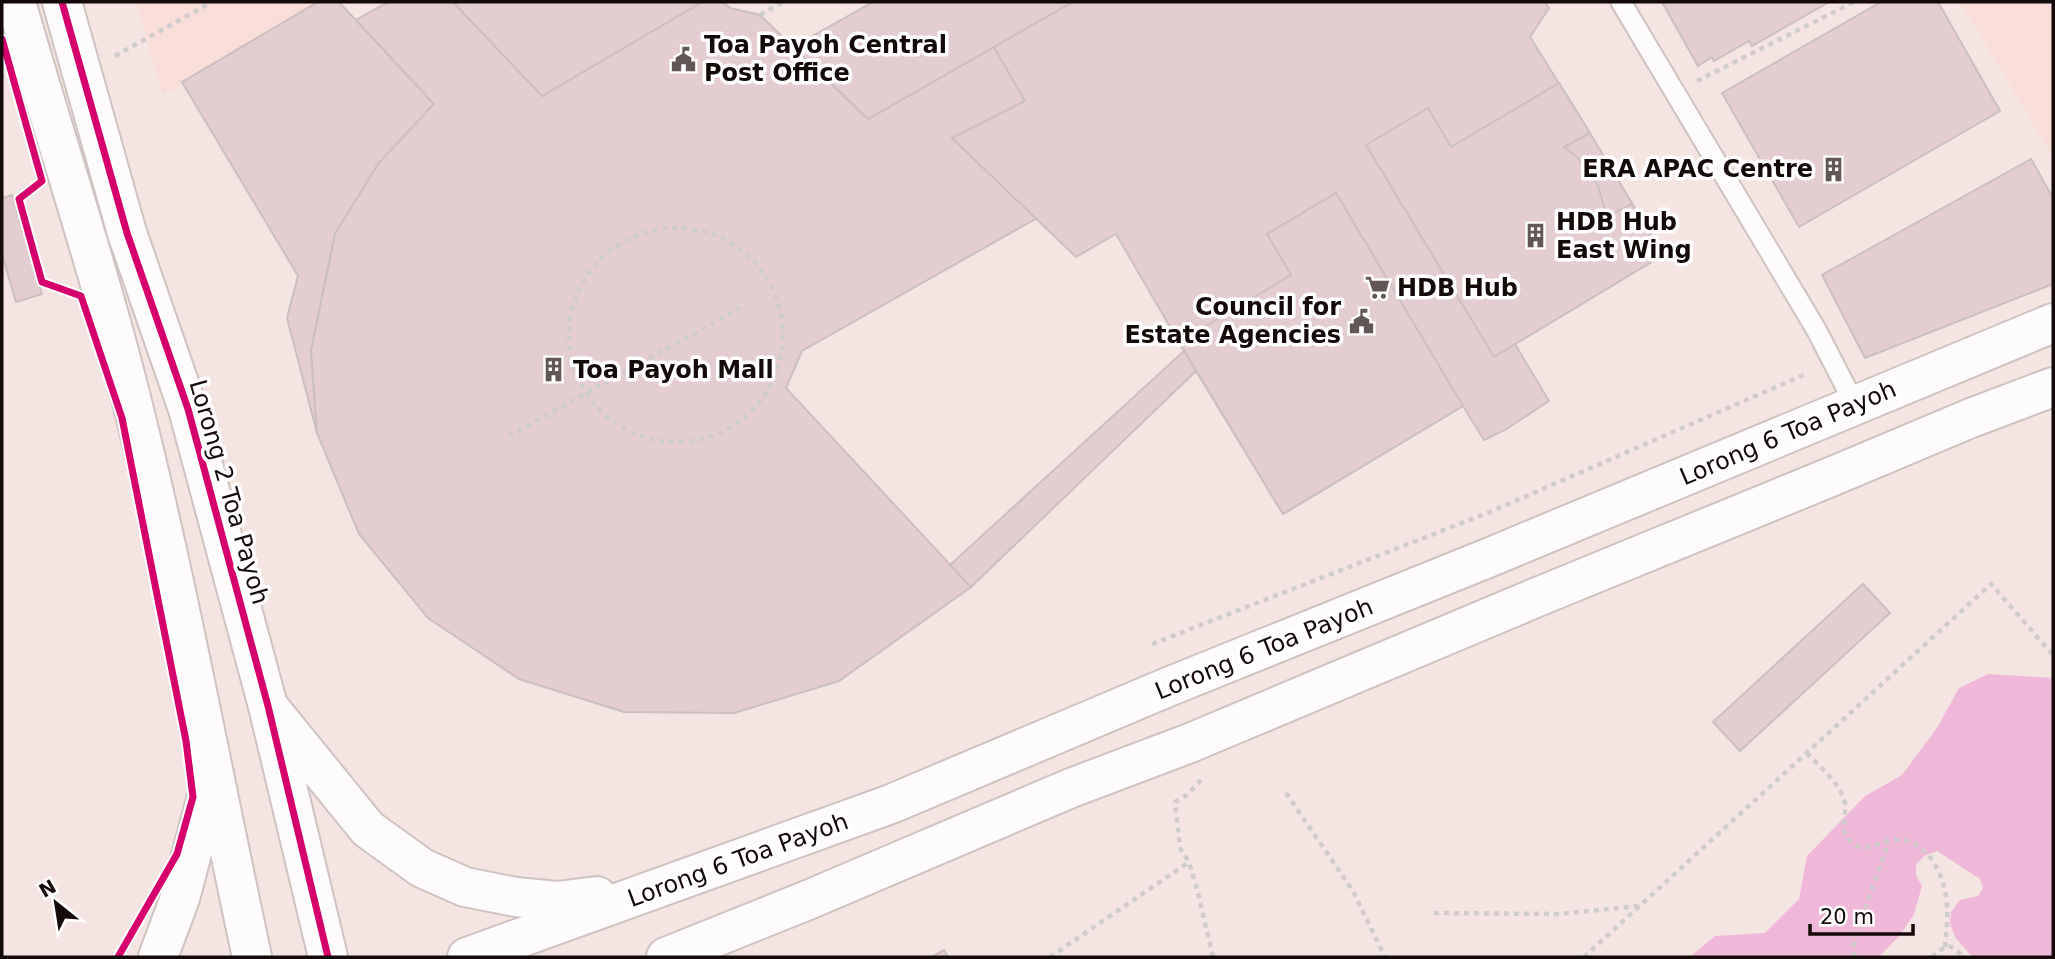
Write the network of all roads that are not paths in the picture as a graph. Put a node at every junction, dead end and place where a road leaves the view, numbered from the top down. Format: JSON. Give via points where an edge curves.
{"nodes":[{"id":1,"x":16,"y":2,"type":"edge"},
{"id":2,"x":62,"y":2,"type":"edge"},
{"id":3,"x":1621,"y":2,"type":"edge"},
{"id":4,"x":2053,"y":323,"type":"edge"},
{"id":5,"x":2053,"y":387,"type":"edge"},
{"id":6,"x":1855,"y":405,"type":"junction"},
{"id":7,"x":268,"y":706,"type":"junction"},
{"id":8,"x":213,"y":774,"type":"junction"},
{"id":9,"x":661,"y":887,"type":"junction"},
{"id":10,"x":159,"y":957,"type":"edge"},
{"id":11,"x":252,"y":957,"type":"edge"},
{"id":12,"x":328,"y":957,"type":"edge"},
{"id":13,"x":467,"y":957,"type":"edge"},
{"id":14,"x":666,"y":957,"type":"edge"}],
"edges":[{"from":1,"to":8,"type":"main road","via":[[135,413]]},
{"from":2,"to":7,"type":"main road","name":"Lorong 2 Toa Payoh","via":[[127,233],[188,409]]},
{"from":3,"to":6,"type":"lane","via":[[1817,331]]},
{"from":4,"to":6,"type":"main road","name":"Lorong 6 Toa Payoh"},
{"from":5,"to":14,"type":"main road"},
{"from":6,"to":9,"type":"main road","name":"Lorong 6 Toa Payoh","via":[[891,804]]},
{"from":7,"to":9,"type":"main road","via":[[368,829],[422,868],[465,887],[558,901]]},
{"from":7,"to":12,"type":"main road","name":"Lorong 2 Toa Payoh"},
{"from":8,"to":10,"type":"main road"},
{"from":8,"to":11,"type":"main road"},
{"from":9,"to":13,"type":"main road","name":"Lorong 6 Toa Payoh"}]}
